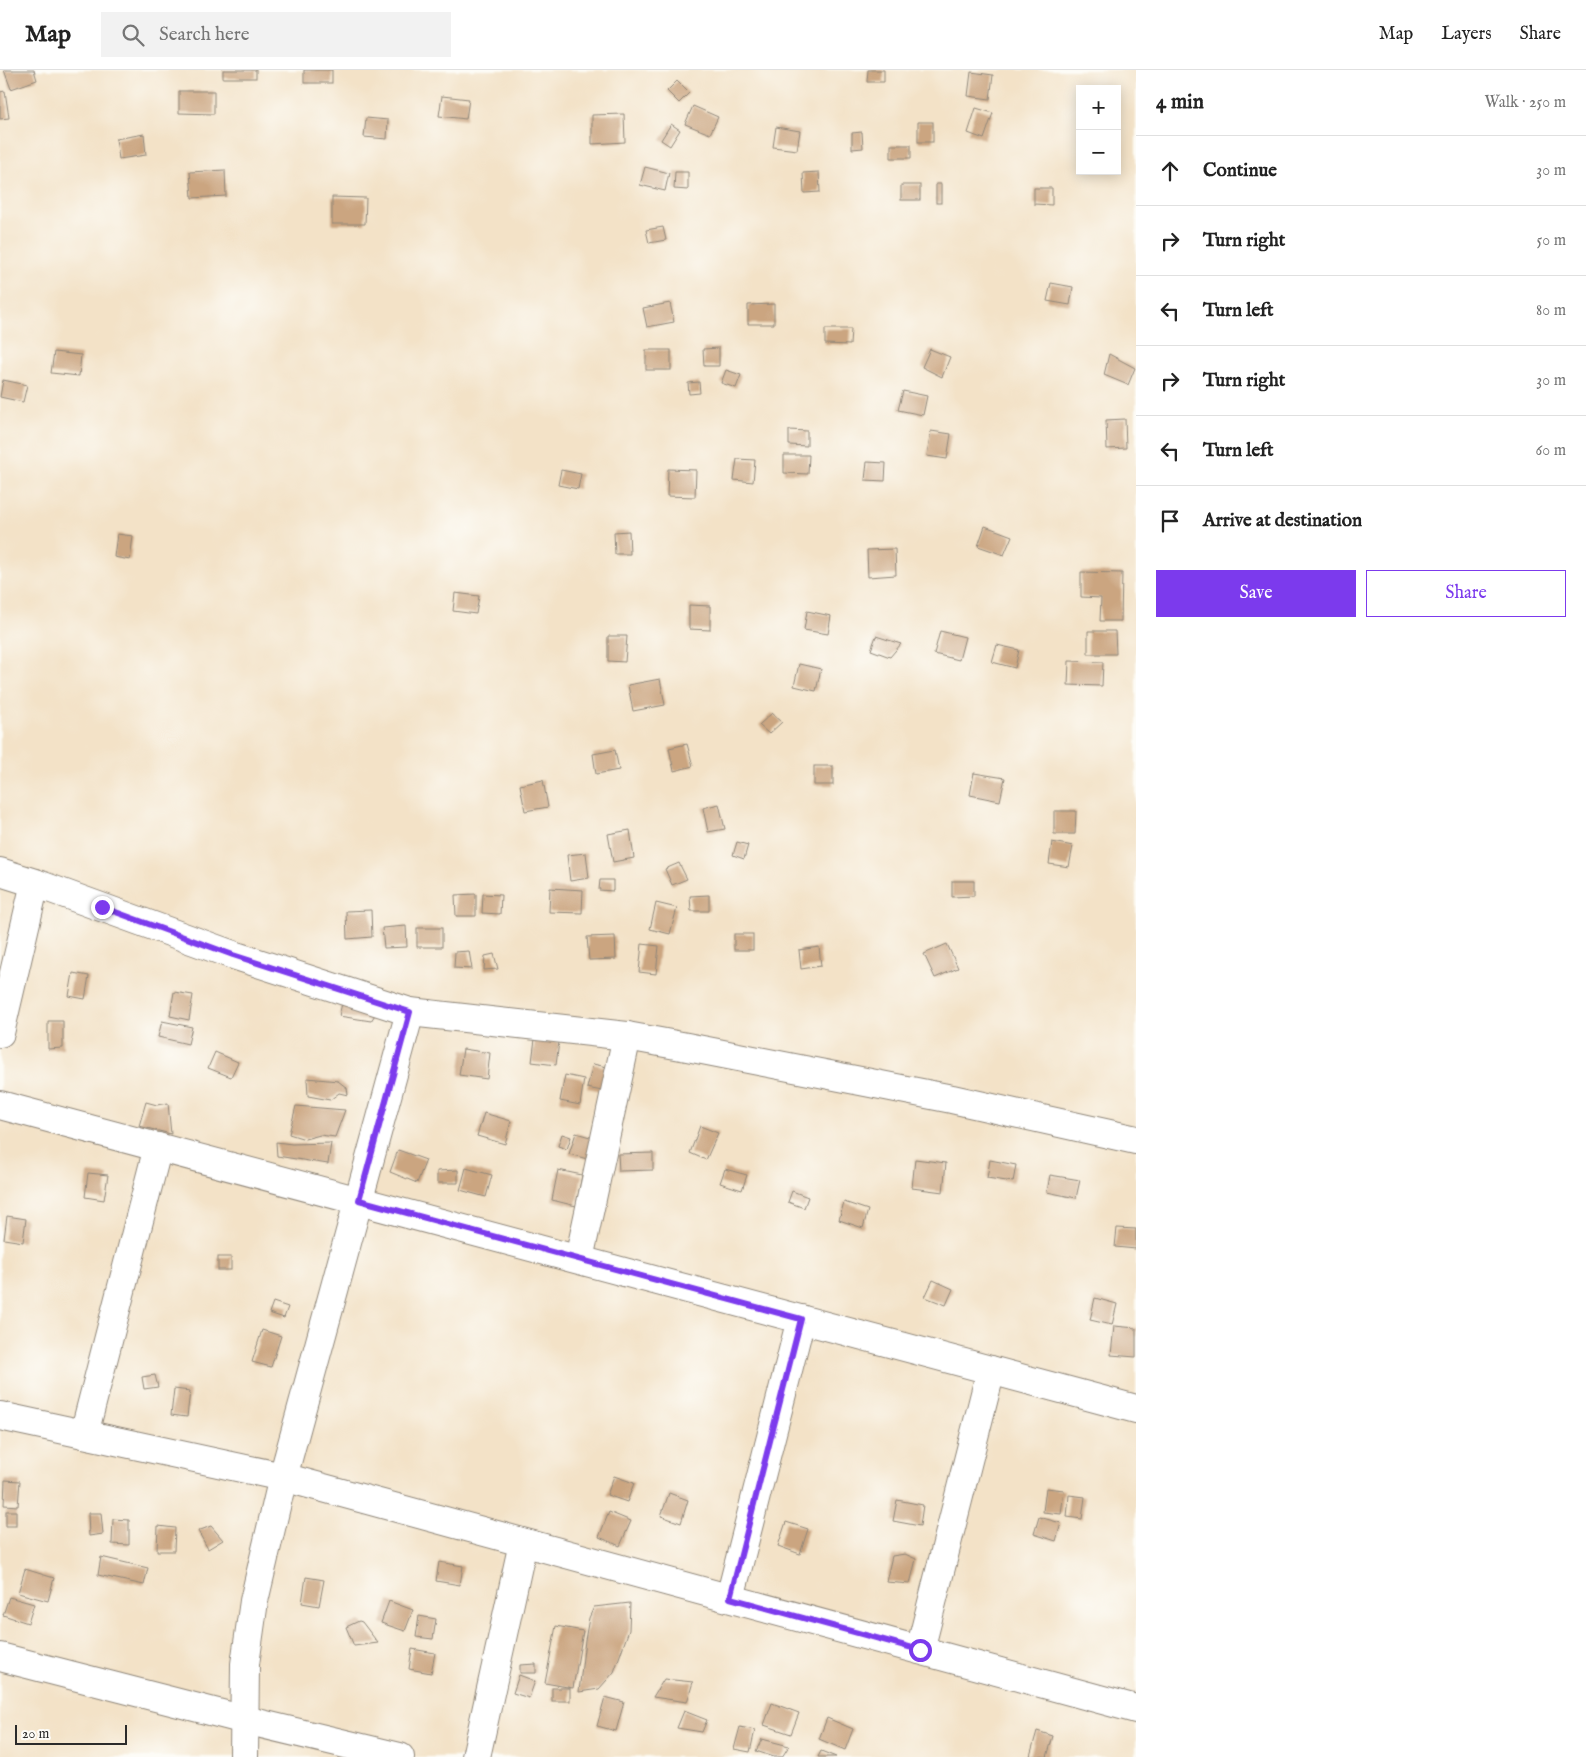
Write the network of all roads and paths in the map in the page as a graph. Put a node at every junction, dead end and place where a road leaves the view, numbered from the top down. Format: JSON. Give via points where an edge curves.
{"nodes":[{"id":1,"x":0,"y":872,"type":"edge"},
{"id":2,"x":35,"y":883,"type":"junction"},
{"id":3,"x":410,"y":1012,"type":"junction"},
{"id":4,"x":0,"y":1033,"type":"edge"},
{"id":5,"x":627,"y":1036,"type":"junction"},
{"id":6,"x":0,"y":1105,"type":"edge"},
{"id":7,"x":1136,"y":1140,"type":"edge"},
{"id":8,"x":158,"y":1147,"type":"junction"},
{"id":9,"x":359,"y":1200,"type":"junction"},
{"id":10,"x":579,"y":1259,"type":"junction"},
{"id":11,"x":801,"y":1319,"type":"junction"},
{"id":12,"x":992,"y":1370,"type":"junction"},
{"id":13,"x":1136,"y":1409,"type":"edge"},
{"id":14,"x":0,"y":1416,"type":"edge"},
{"id":15,"x":84,"y":1434,"type":"junction"},
{"id":16,"x":283,"y":1477,"type":"junction"},
{"id":17,"x":523,"y":1542,"type":"junction"},
{"id":18,"x":730,"y":1598,"type":"junction"},
{"id":19,"x":920,"y":1650,"type":"junction"},
{"id":20,"x":0,"y":1657,"type":"edge"},
{"id":21,"x":1136,"y":1709,"type":"edge"},
{"id":22,"x":245,"y":1720,"type":"junction"},
{"id":23,"x":244,"y":1757,"type":"edge"},
{"id":24,"x":400,"y":1757,"type":"edge"},
{"id":25,"x":476,"y":1757,"type":"edge"}],
"edges":[{"from":1,"to":2,"type":"street"},
{"from":2,"to":3,"type":"street","via":[[233,955]]},
{"from":2,"to":4,"type":"street"},
{"from":3,"to":5,"type":"street"},
{"from":3,"to":9,"type":"street"},
{"from":5,"to":7,"type":"street","via":[[952,1099]]},
{"from":5,"to":10,"type":"street"},
{"from":6,"to":8,"type":"street"},
{"from":8,"to":9,"type":"street"},
{"from":8,"to":15,"type":"street"},
{"from":9,"to":10,"type":"street"},
{"from":9,"to":16,"type":"street"},
{"from":10,"to":11,"type":"street"},
{"from":11,"to":12,"type":"street"},
{"from":11,"to":18,"type":"street"},
{"from":12,"to":13,"type":"street"},
{"from":12,"to":19,"type":"street"},
{"from":14,"to":15,"type":"street"},
{"from":15,"to":16,"type":"street"},
{"from":16,"to":17,"type":"street"},
{"from":16,"to":22,"type":"street","via":[[254,1601],[245,1664]]},
{"from":17,"to":18,"type":"street"},
{"from":17,"to":25,"type":"street"},
{"from":18,"to":19,"type":"street"},
{"from":19,"to":21,"type":"street"},
{"from":20,"to":22,"type":"street"},
{"from":22,"to":23,"type":"street"},
{"from":22,"to":24,"type":"street"}]}
